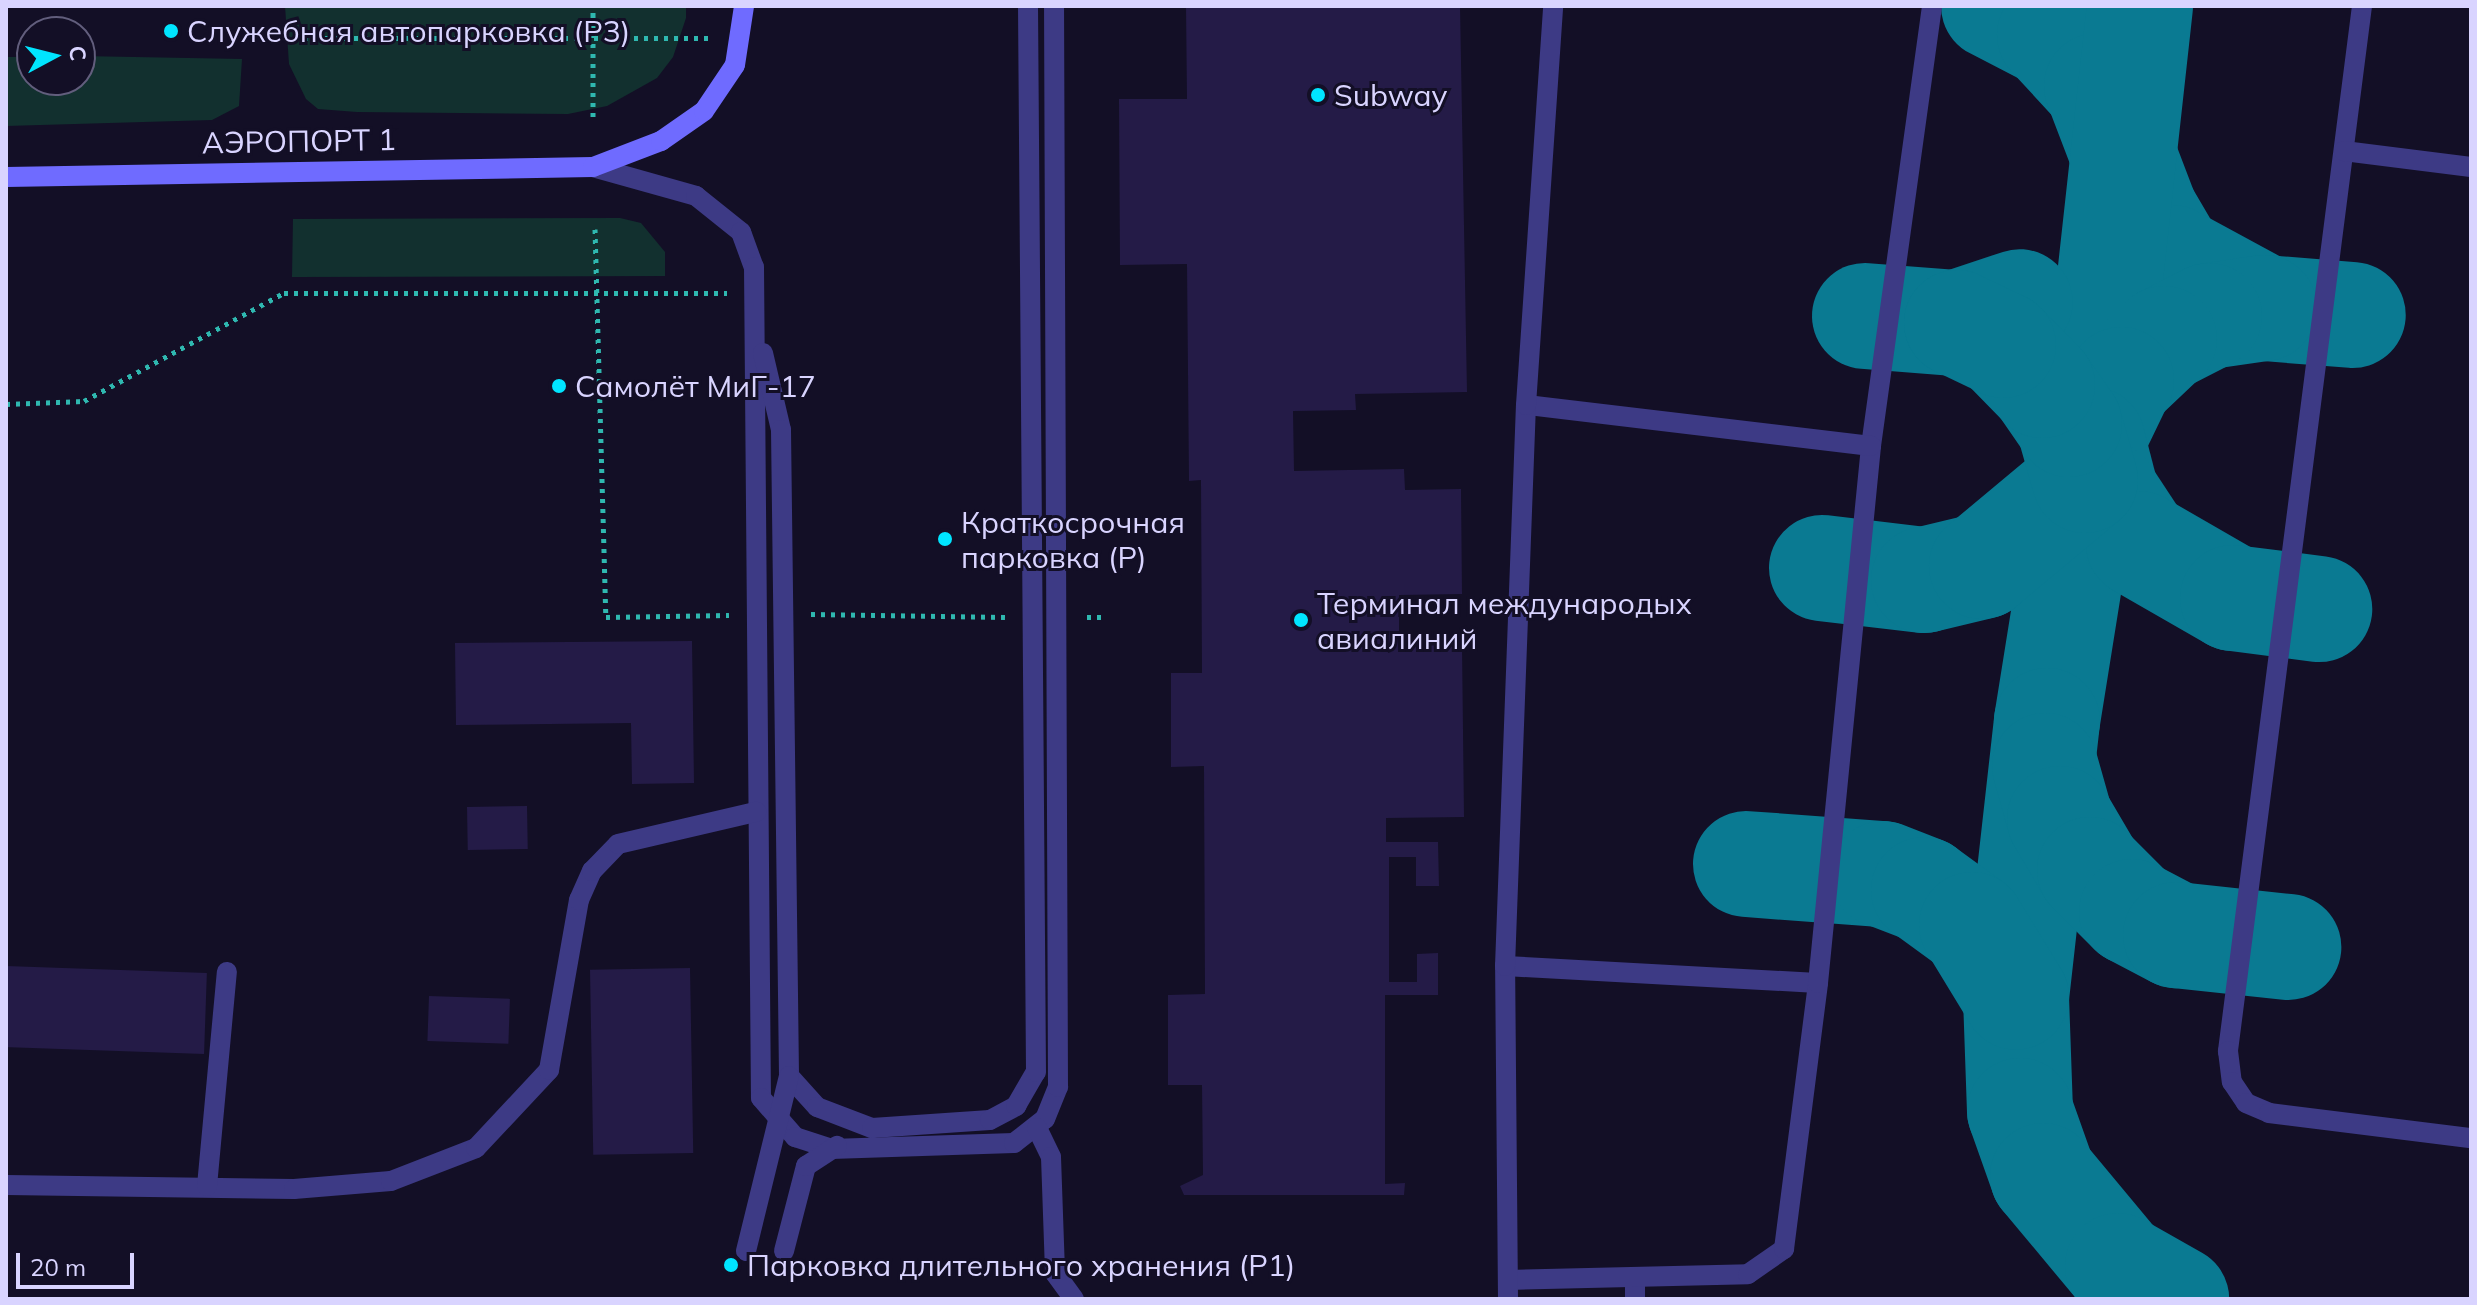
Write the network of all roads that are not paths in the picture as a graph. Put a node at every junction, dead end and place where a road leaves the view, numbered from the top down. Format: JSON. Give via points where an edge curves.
{"nodes":[{"id":1,"x":744,"y":6,"type":"edge"},
{"id":2,"x":1028,"y":6,"type":"edge"},
{"id":3,"x":1054,"y":6,"type":"edge"},
{"id":4,"x":1553,"y":6,"type":"edge"},
{"id":5,"x":1932,"y":6,"type":"edge"},
{"id":6,"x":2362,"y":6,"type":"edge"},
{"id":7,"x":2344,"y":151,"type":"junction"},
{"id":8,"x":593,"y":167,"type":"junction"},
{"id":9,"x":2471,"y":167,"type":"edge"},
{"id":10,"x":6,"y":177,"type":"edge"},
{"id":11,"x":759,"y":333,"type":"junction"},
{"id":12,"x":1526,"y":405,"type":"junction"},
{"id":13,"x":1871,"y":446,"type":"junction"},
{"id":14,"x":756,"y":812,"type":"junction"},
{"id":15,"x":1505,"y":966,"type":"junction"},
{"id":16,"x":227,"y":972,"type":"dead end"},
{"id":17,"x":1818,"y":983,"type":"junction"},
{"id":18,"x":789,"y":1076,"type":"junction"},
{"id":19,"x":761,"y":1098,"type":"junction"},
{"id":20,"x":778,"y":1118,"type":"junction"},
{"id":21,"x":872,"y":1128,"type":"junction"},
{"id":22,"x":1037,"y":1128,"type":"junction"},
{"id":23,"x":2471,"y":1138,"type":"edge"},
{"id":24,"x":831,"y":1149,"type":"junction"},
{"id":25,"x":765,"y":1166,"type":"junction"},
{"id":26,"x":6,"y":1185,"type":"edge"},
{"id":27,"x":207,"y":1186,"type":"junction"},
{"id":28,"x":746,"y":1251,"type":"dead end"},
{"id":29,"x":784,"y":1251,"type":"dead end"},
{"id":30,"x":1635,"y":1277,"type":"junction"},
{"id":31,"x":1508,"y":1289,"type":"edge"},
{"id":32,"x":1074,"y":1299,"type":"edge"},
{"id":33,"x":1635,"y":1299,"type":"edge"}],
"edges":[{"from":1,"to":8,"type":"main road","name":"АЭРОПОРТ 1","via":[[744,38],[722,91],[704,111],[661,141]]},
{"from":2,"to":21,"type":"lane","via":[[1036,1072],[1016,1106],[990,1120]]},
{"from":3,"to":22,"type":"lane","via":[[1058,1087]]},
{"from":4,"to":12,"type":"lane"},
{"from":5,"to":13,"type":"lane"},
{"from":6,"to":7,"type":"lane"},
{"from":7,"to":9,"type":"lane"},
{"from":7,"to":23,"type":"lane","via":[[2228,1051],[2232,1082],[2246,1103],[2269,1113]]},
{"from":8,"to":10,"type":"main road","name":"АЭРОПОРТ 1"},
{"from":8,"to":11,"type":"lane","via":[[656,179],[714,207],[741,232],[756,292]]},
{"from":11,"to":14,"type":"lane","via":[[751,438]]},
{"from":11,"to":18,"type":"lane","via":[[781,430]]},
{"from":12,"to":13,"type":"lane"},
{"from":12,"to":15,"type":"lane"},
{"from":13,"to":17,"type":"lane"},
{"from":14,"to":19,"type":"lane"},
{"from":14,"to":27,"type":"lane","via":[[618,844],[592,871],[579,900],[549,1070],[476,1148],[391,1181]]},
{"from":15,"to":17,"type":"lane"},
{"from":15,"to":31,"type":"lane"},
{"from":16,"to":27,"type":"lane"},
{"from":17,"to":30,"type":"lane","via":[[1784,1249],[1748,1274]]},
{"from":18,"to":20,"type":"lane"},
{"from":18,"to":21,"type":"lane","via":[[817,1107]]},
{"from":19,"to":20,"type":"lane"},
{"from":19,"to":25,"type":"lane"},
{"from":20,"to":24,"type":"lane","via":[[795,1137]]},
{"from":20,"to":25,"type":"lane"},
{"from":21,"to":24,"type":"lane"},
{"from":22,"to":24,"type":"lane","via":[[1004,1145]]},
{"from":22,"to":32,"type":"lane","via":[[1051,1157],[1055,1273]]},
{"from":24,"to":29,"type":"lane","via":[[806,1166]]},
{"from":25,"to":28,"type":"lane"},
{"from":26,"to":27,"type":"lane"},
{"from":30,"to":31,"type":"lane"},
{"from":30,"to":33,"type":"lane"}]}
